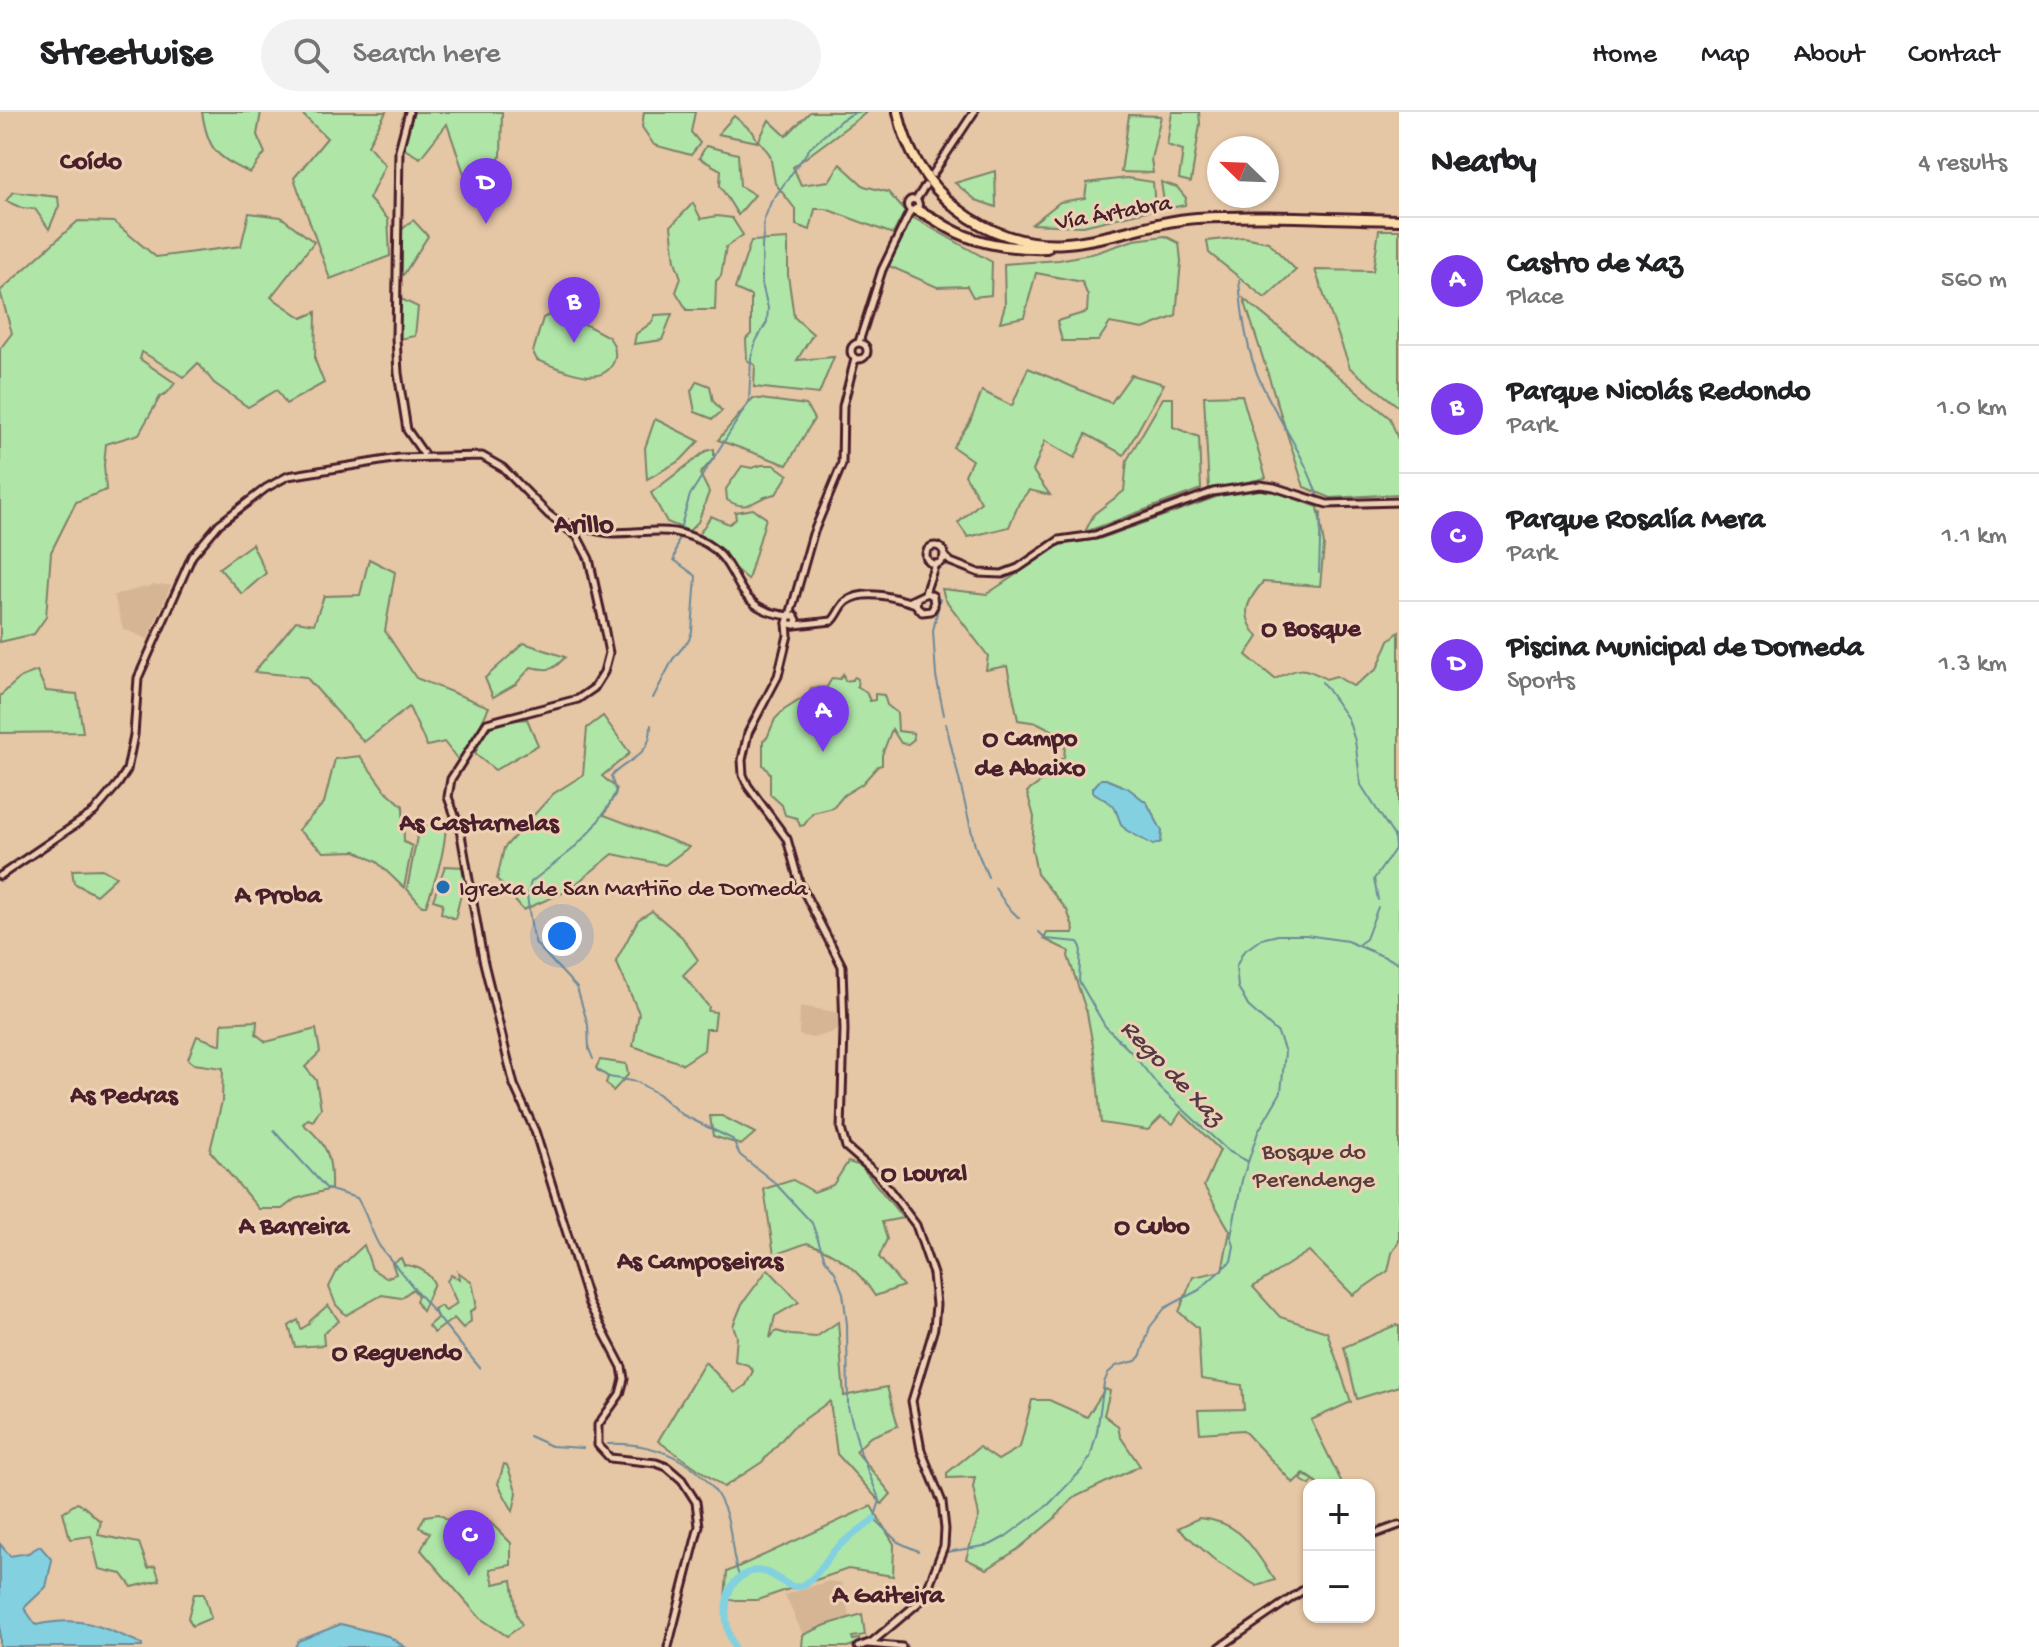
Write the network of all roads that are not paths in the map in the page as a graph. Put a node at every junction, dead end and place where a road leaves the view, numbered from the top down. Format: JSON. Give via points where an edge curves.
{"nodes":[{"id":1,"x":409,"y":112,"type":"edge"},
{"id":2,"x":898,"y":112,"type":"edge"},
{"id":3,"x":974,"y":112,"type":"edge"},
{"id":4,"x":933,"y":174,"type":"dead end"},
{"id":5,"x":925,"y":186,"type":"dead end"},
{"id":6,"x":914,"y":207,"type":"junction"},
{"id":7,"x":1399,"y":220,"type":"edge"},
{"id":8,"x":1098,"y":238,"type":"junction"},
{"id":9,"x":859,"y":342,"type":"junction"},
{"id":10,"x":855,"y":359,"type":"junction"},
{"id":11,"x":425,"y":453,"type":"junction"},
{"id":12,"x":1399,"y":502,"type":"edge"},
{"id":13,"x":576,"y":530,"type":"junction"},
{"id":14,"x":943,"y":559,"type":"junction"},
{"id":15,"x":933,"y":566,"type":"junction"},
{"id":16,"x":928,"y":594,"type":"junction"},
{"id":17,"x":916,"y":602,"type":"junction"},
{"id":18,"x":792,"y":620,"type":"junction"},
{"id":19,"x":0,"y":876,"type":"edge"},
{"id":20,"x":1399,"y":1525,"type":"edge"},
{"id":21,"x":1375,"y":1534,"type":"edge"},
{"id":22,"x":1303,"y":1590,"type":"edge"},
{"id":23,"x":868,"y":1644,"type":"junction"},
{"id":24,"x":668,"y":1647,"type":"edge"},
{"id":25,"x":858,"y":1647,"type":"edge"},
{"id":26,"x":902,"y":1647,"type":"edge"},
{"id":27,"x":1220,"y":1647,"type":"edge"}],
"edges":[{"from":1,"to":11,"type":"street","via":[[399,150],[396,338],[407,430]]},
{"from":2,"to":8,"type":"highway","name":"Vía Ártabra","via":[[926,177],[969,218],[1027,241],[1062,244]]},
{"from":3,"to":4,"type":"street"},
{"from":5,"to":6,"type":"street"},
{"from":6,"to":8,"type":"highway","via":[[965,236],[1007,247],[1064,246]]},
{"from":6,"to":9,"type":"street","via":[[882,270]]},
{"from":7,"to":8,"type":"highway","name":"Vía Ártabra","via":[[1200,218]]},
{"from":9,"to":10,"type":"street","via":[[850,350]]},
{"from":9,"to":10,"type":"street","via":[[867,354]]},
{"from":10,"to":18,"type":"street","via":[[843,406],[842,464],[813,534]]},
{"from":11,"to":13,"type":"street","via":[[488,459],[542,508]]},
{"from":11,"to":19,"type":"street","via":[[288,476],[213,529],[186,567],[140,672],[134,735],[123,777],[87,818]]},
{"from":12,"to":14,"type":"street","via":[[1334,505],[1268,485],[1237,488],[1206,494],[1095,535],[1059,540],[1002,574],[979,573]]},
{"from":13,"to":18,"type":"street","via":[[659,529],[699,540],[719,554],[750,602]]},
{"from":13,"to":24,"type":"street","via":[[589,559],[607,641],[604,672],[578,699],[487,723],[447,792],[460,829],[483,959],[514,1085],[538,1139],[589,1304],[622,1367],[623,1384],[598,1425],[598,1445],[618,1461],[662,1464],[673,1470],[691,1491],[699,1517]]},
{"from":14,"to":15,"type":"street"},
{"from":14,"to":15,"type":"street","via":[[941,548],[932,547],[926,553]]},
{"from":15,"to":16,"type":"street"},
{"from":16,"to":17,"type":"street"},
{"from":16,"to":17,"type":"street","via":[[935,602],[931,611],[922,612]]},
{"from":17,"to":18,"type":"street","via":[[857,597],[844,603],[832,621]]},
{"from":18,"to":23,"type":"street","via":[[778,676],[748,733],[743,775],[787,839],[799,882],[842,966],[843,1142],[878,1175],[916,1225],[935,1281],[934,1328],[912,1401],[921,1450],[942,1502],[945,1540],[924,1598]]},
{"from":20,"to":21,"type":"street"},
{"from":22,"to":27,"type":"street"},
{"from":23,"to":25,"type":"street"},
{"from":23,"to":26,"type":"street"}]}
